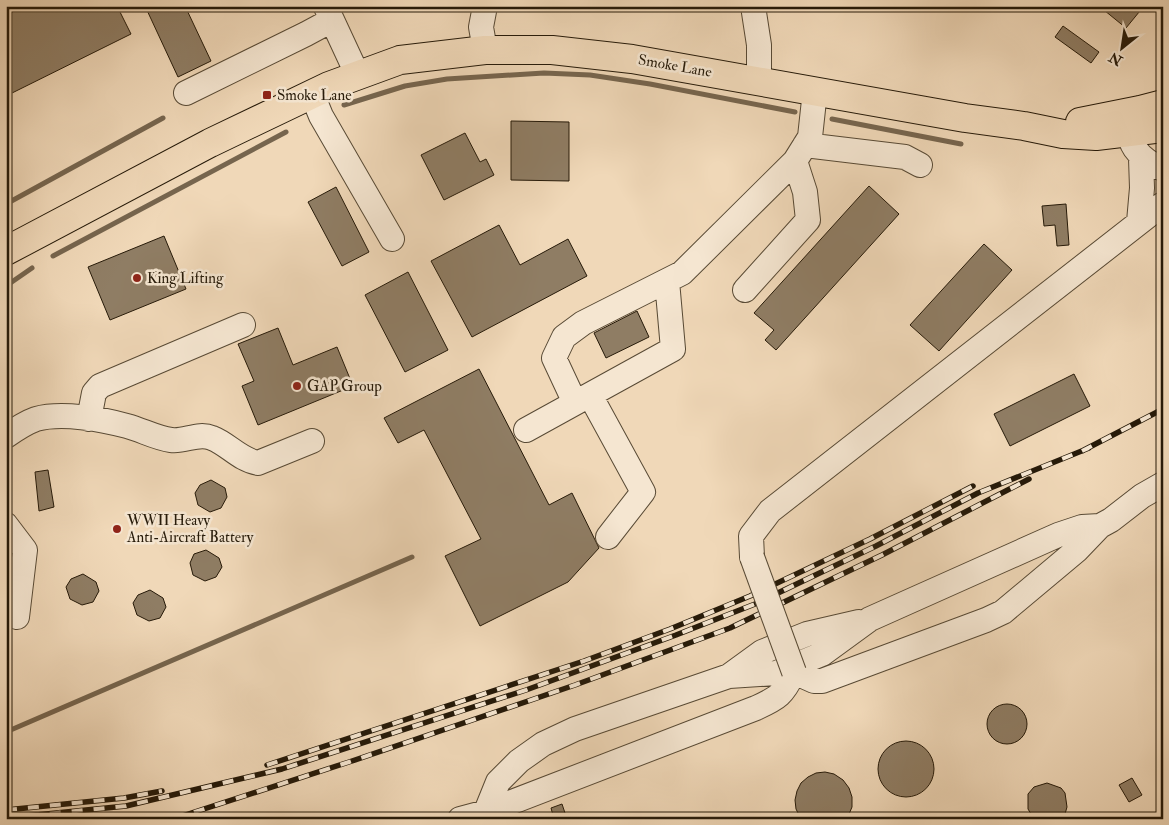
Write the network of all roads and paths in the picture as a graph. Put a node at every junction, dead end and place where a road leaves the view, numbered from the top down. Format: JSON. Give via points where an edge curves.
{"nodes":[{"id":1,"x":485,"y":6,"type":"edge"},
{"id":2,"x":753,"y":6,"type":"edge"},
{"id":3,"x":329,"y":13,"type":"edge"},
{"id":4,"x":485,"y":50,"type":"junction"},
{"id":5,"x":358,"y":76,"type":"junction"},
{"id":6,"x":759,"y":81,"type":"junction"},
{"id":7,"x":815,"y":91,"type":"junction"},
{"id":8,"x":186,"y":93,"type":"dead end"},
{"id":9,"x":312,"y":94,"type":"junction"},
{"id":10,"x":1144,"y":115,"type":"edge"},
{"id":11,"x":1163,"y":128,"type":"edge"},
{"id":12,"x":800,"y":153,"type":"junction"},
{"id":13,"x":1141,"y":158,"type":"junction"},
{"id":14,"x":920,"y":165,"type":"dead end"},
{"id":15,"x":1163,"y":169,"type":"edge"},
{"id":16,"x":1163,"y":204,"type":"edge"},
{"id":17,"x":1140,"y":222,"type":"junction"},
{"id":18,"x":392,"y":239,"type":"dead end"},
{"id":19,"x":6,"y":251,"type":"edge"},
{"id":20,"x":667,"y":280,"type":"junction"},
{"id":21,"x":745,"y":290,"type":"dead end"},
{"id":22,"x":243,"y":325,"type":"dead end"},
{"id":23,"x":582,"y":399,"type":"junction"},
{"id":24,"x":89,"y":419,"type":"junction"},
{"id":25,"x":526,"y":430,"type":"dead end"},
{"id":26,"x":6,"y":436,"type":"edge"},
{"id":27,"x":312,"y":441,"type":"dead end"},
{"id":28,"x":1163,"y":484,"type":"edge"},
{"id":29,"x":6,"y":525,"type":"edge"},
{"id":30,"x":1100,"y":526,"type":"junction"},
{"id":31,"x":608,"y":537,"type":"dead end"},
{"id":32,"x":18,"y":618,"type":"dead end"},
{"id":33,"x":794,"y":672,"type":"junction"},
{"id":34,"x":484,"y":816,"type":"edge"},
{"id":35,"x":460,"y":819,"type":"edge"}],
"edges":[{"from":1,"to":4,"type":"street","via":[[481,27]]},
{"from":2,"to":6,"type":"street","via":[[760,45]]},
{"from":3,"to":5,"type":"street"},
{"from":3,"to":8,"type":"street","via":[[306,34]]},
{"from":4,"to":5,"type":"highway","name":"Smoke Lane","via":[[400,60]]},
{"from":4,"to":6,"type":"highway","name":"Smoke Lane","via":[[552,50],[632,59]]},
{"from":5,"to":9,"type":"highway","name":"Smoke Lane"},
{"from":6,"to":7,"type":"highway","name":"Smoke Lane"},
{"from":7,"to":10,"type":"highway","name":"Smoke Lane","via":[[1024,126]]},
{"from":7,"to":12,"type":"street","via":[[810,137]]},
{"from":9,"to":18,"type":"street","via":[[321,116]]},
{"from":9,"to":19,"type":"highway","name":"Smoke Lane","via":[[210,142]]},
{"from":10,"to":11,"type":"highway","name":"Smoke Lane"},
{"from":10,"to":13,"type":"street","via":[[1134,148]]},
{"from":12,"to":14,"type":"street","via":[[905,156]]},
{"from":12,"to":20,"type":"street","via":[[682,273]]},
{"from":12,"to":21,"type":"street","via":[[808,220]]},
{"from":13,"to":15,"type":"street"},
{"from":13,"to":17,"type":"street"},
{"from":16,"to":17,"type":"street"},
{"from":17,"to":33,"type":"street","bridge":true,"via":[[770,511],[752,536],[752,557]]},
{"from":20,"to":23,"type":"street","via":[[673,349]]},
{"from":20,"to":23,"type":"street","via":[[583,323],[564,337],[554,358]]},
{"from":22,"to":24,"type":"street","via":[[100,386],[94,392]]},
{"from":23,"to":25,"type":"street"},
{"from":23,"to":31,"type":"street","via":[[643,492]]},
{"from":24,"to":26,"type":"street","via":[[59,416],[38,419]]},
{"from":24,"to":27,"type":"street","via":[[127,426],[174,441],[210,437],[258,463]]},
{"from":28,"to":30,"type":"street"},
{"from":29,"to":32,"type":"street","via":[[25,550]]},
{"from":30,"to":33,"type":"street","via":[[1077,550],[1003,612],[822,681]]},
{"from":30,"to":34,"type":"street","via":[[1082,527],[1058,535],[870,619],[807,634],[762,652],[729,676],[575,729],[519,761],[498,782]]},
{"from":33,"to":34,"type":"street","via":[[786,690],[756,708]]},
{"from":34,"to":35,"type":"street"}]}
